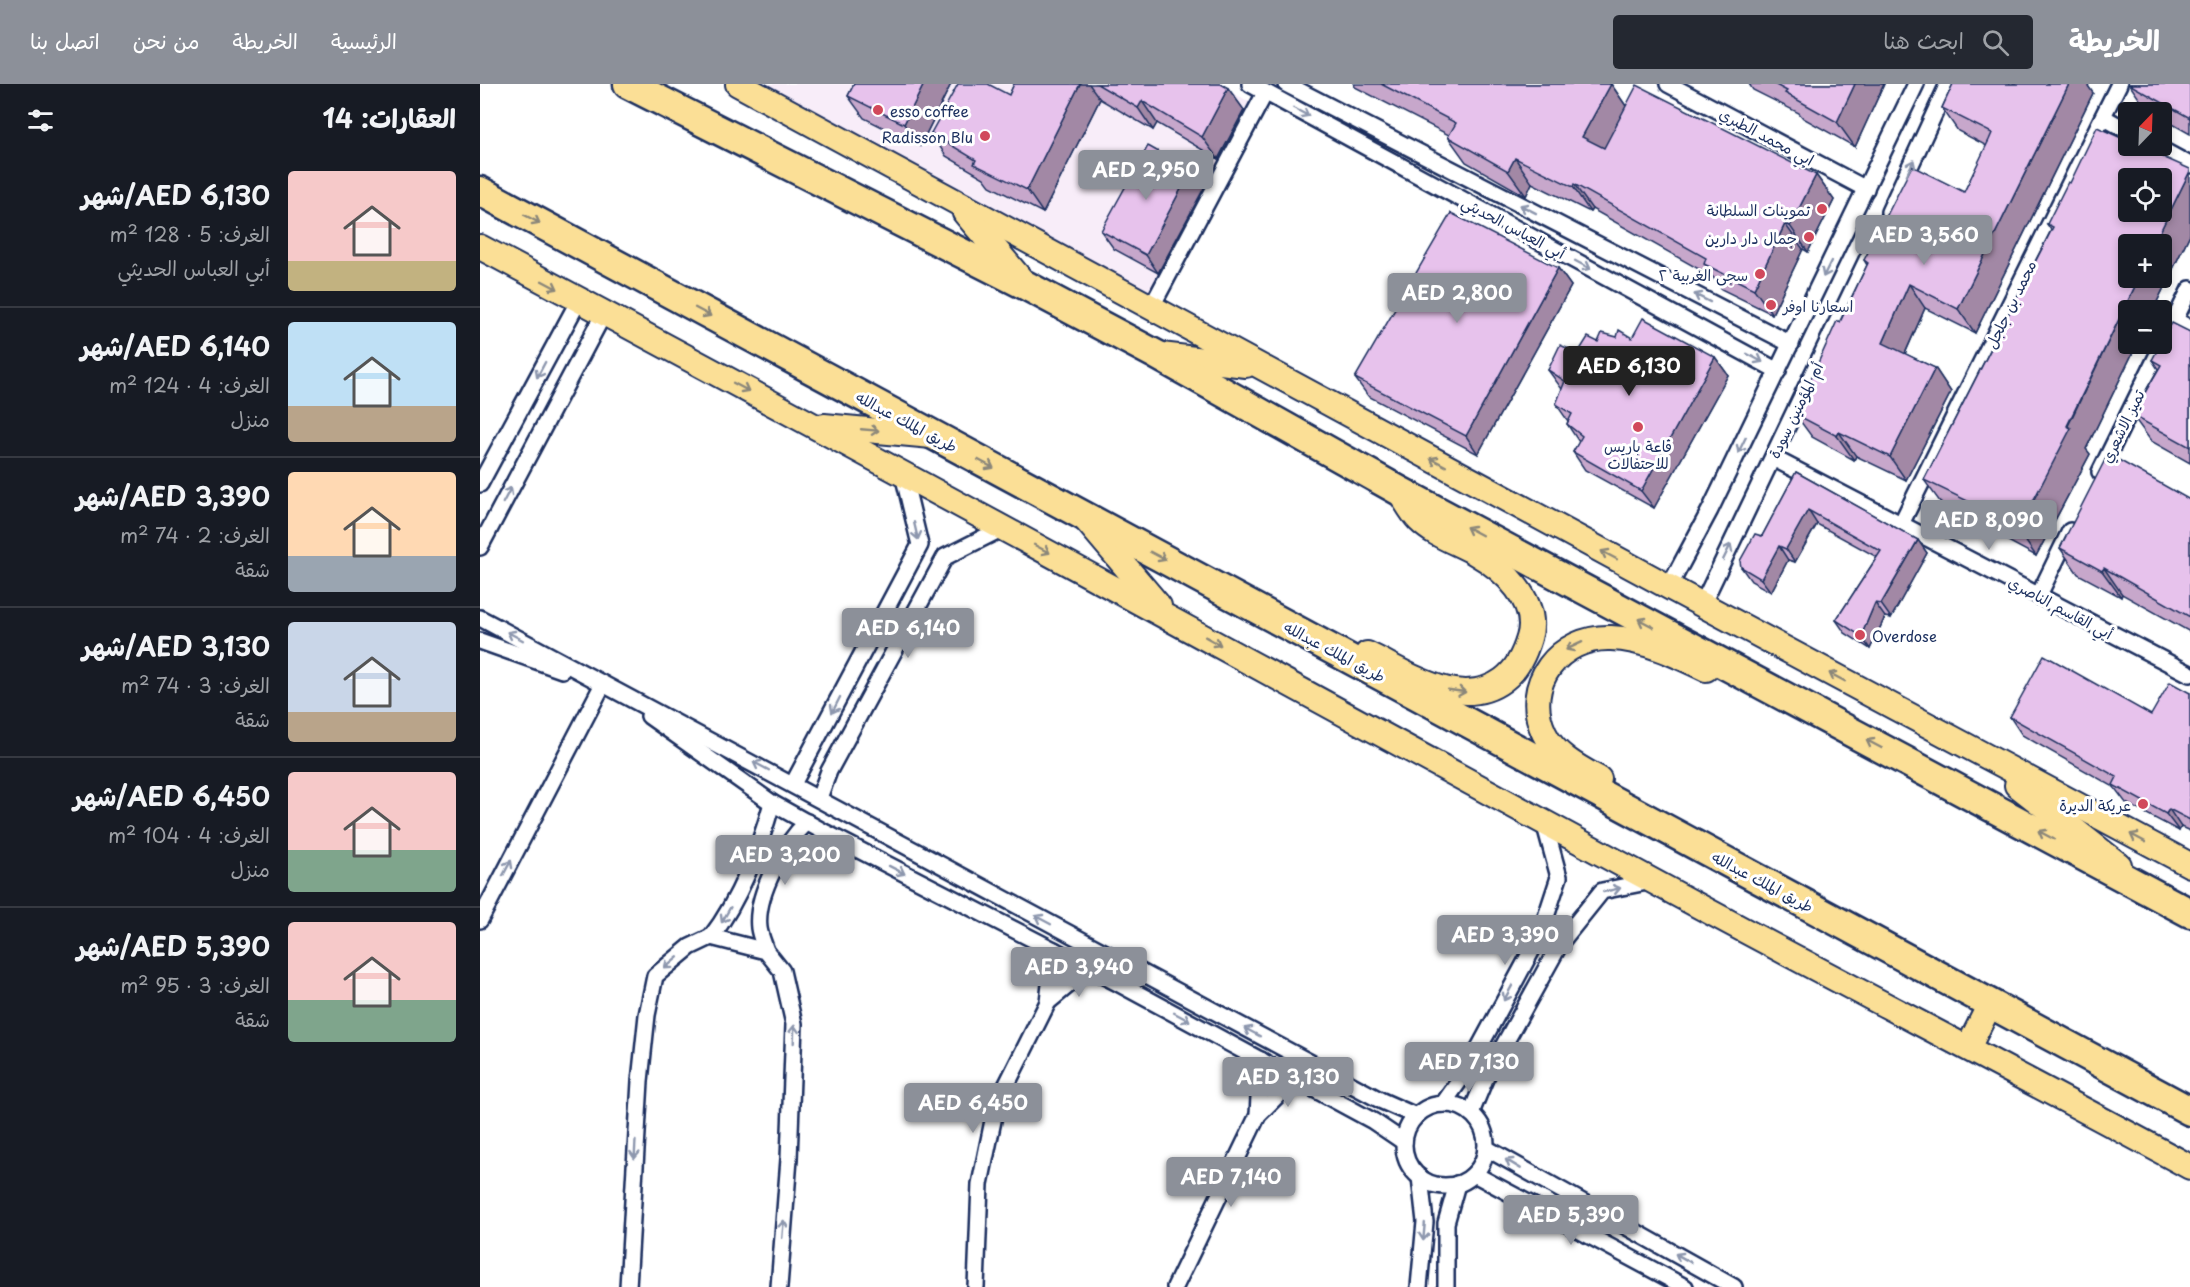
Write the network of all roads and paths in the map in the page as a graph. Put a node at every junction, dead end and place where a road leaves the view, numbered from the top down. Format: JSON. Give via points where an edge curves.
{"nodes":[{"id":1,"x":628,"y":84,"type":"edge"},
{"id":2,"x":738,"y":84,"type":"edge"},
{"id":3,"x":1250,"y":84,"type":"edge"},
{"id":4,"x":1286,"y":84,"type":"edge"},
{"id":5,"x":1668,"y":84,"type":"edge"},
{"id":6,"x":1916,"y":84,"type":"edge"},
{"id":7,"x":1948,"y":84,"type":"edge"},
{"id":8,"x":2119,"y":84,"type":"edge"},
{"id":9,"x":1265,"y":93,"type":"junction"},
{"id":10,"x":2103,"y":117,"type":"junction"},
{"id":11,"x":2118,"y":125,"type":"edge"},
{"id":12,"x":2172,"y":155,"type":"edge"},
{"id":13,"x":2190,"y":165,"type":"edge"},
{"id":14,"x":1866,"y":189,"type":"junction"},
{"id":15,"x":487,"y":194,"type":"edge"},
{"id":16,"x":957,"y":203,"type":"junction"},
{"id":17,"x":480,"y":248,"type":"edge"},
{"id":18,"x":1025,"y":285,"type":"junction"},
{"id":19,"x":2190,"y":289,"type":"edge"},
{"id":20,"x":579,"y":300,"type":"junction"},
{"id":21,"x":1151,"y":308,"type":"junction"},
{"id":22,"x":604,"y":313,"type":"junction"},
{"id":23,"x":2175,"y":320,"type":"junction"},
{"id":24,"x":2190,"y":328,"type":"edge"},
{"id":25,"x":1791,"y":344,"type":"junction"},
{"id":26,"x":1157,"y":355,"type":"junction"},
{"id":27,"x":1260,"y":367,"type":"junction"},
{"id":28,"x":1778,"y":371,"type":"junction"},
{"id":29,"x":812,"y":425,"type":"junction"},
{"id":30,"x":935,"y":436,"type":"junction"},
{"id":31,"x":1773,"y":458,"type":"junction"},
{"id":32,"x":903,"y":474,"type":"junction"},
{"id":33,"x":480,"y":484,"type":"edge"},
{"id":34,"x":2092,"y":488,"type":"edge"},
{"id":35,"x":1398,"y":490,"type":"junction"},
{"id":36,"x":1083,"y":516,"type":"junction"},
{"id":37,"x":2076,"y":520,"type":"edge"},
{"id":38,"x":1902,"y":524,"type":"junction"},
{"id":39,"x":1003,"y":528,"type":"junction"},
{"id":40,"x":480,"y":547,"type":"edge"},
{"id":41,"x":1669,"y":587,"type":"junction"},
{"id":42,"x":2039,"y":595,"type":"junction"},
{"id":43,"x":1702,"y":605,"type":"junction"},
{"id":44,"x":1168,"y":617,"type":"junction"},
{"id":45,"x":480,"y":618,"type":"edge"},
{"id":46,"x":1305,"y":635,"type":"junction"},
{"id":47,"x":480,"y":641,"type":"edge"},
{"id":48,"x":2190,"y":674,"type":"edge"},
{"id":49,"x":1750,"y":678,"type":"junction"},
{"id":50,"x":603,"y":684,"type":"junction"},
{"id":51,"x":1967,"y":746,"type":"junction"},
{"id":52,"x":793,"y":784,"type":"junction"},
{"id":53,"x":819,"y":798,"type":"junction"},
{"id":54,"x":772,"y":803,"type":"junction"},
{"id":55,"x":807,"y":822,"type":"junction"},
{"id":56,"x":1544,"y":822,"type":"junction"},
{"id":57,"x":1672,"y":833,"type":"junction"},
{"id":58,"x":2190,"y":865,"type":"edge"},
{"id":59,"x":1652,"y":881,"type":"junction"},
{"id":60,"x":2154,"y":893,"type":"junction"},
{"id":61,"x":2190,"y":913,"type":"edge"},
{"id":62,"x":480,"y":920,"type":"edge"},
{"id":63,"x":711,"y":937,"type":"junction"},
{"id":64,"x":1054,"y":950,"type":"junction"},
{"id":65,"x":766,"y":951,"type":"junction"},
{"id":66,"x":1089,"y":968,"type":"junction"},
{"id":67,"x":1048,"y":1002,"type":"junction"},
{"id":68,"x":1990,"y":1004,"type":"junction"},
{"id":69,"x":1969,"y":1046,"type":"junction"},
{"id":70,"x":1261,"y":1060,"type":"junction"},
{"id":71,"x":1295,"y":1078,"type":"junction"},
{"id":72,"x":1443,"y":1104,"type":"junction"},
{"id":73,"x":2190,"y":1111,"type":"edge"},
{"id":74,"x":1471,"y":1113,"type":"junction"},
{"id":75,"x":1258,"y":1115,"type":"junction"},
{"id":76,"x":1416,"y":1116,"type":"junction"},
{"id":77,"x":1404,"y":1142,"type":"junction"},
{"id":78,"x":1486,"y":1148,"type":"junction"},
{"id":79,"x":2190,"y":1167,"type":"edge"},
{"id":80,"x":1474,"y":1174,"type":"junction"},
{"id":81,"x":1420,"y":1177,"type":"junction"},
{"id":82,"x":1457,"y":1184,"type":"junction"},
{"id":83,"x":628,"y":1287,"type":"edge"},
{"id":84,"x":779,"y":1287,"type":"edge"},
{"id":85,"x":976,"y":1287,"type":"edge"},
{"id":86,"x":1175,"y":1287,"type":"edge"},
{"id":87,"x":1419,"y":1287,"type":"edge"},
{"id":88,"x":1446,"y":1287,"type":"edge"},
{"id":89,"x":1685,"y":1287,"type":"edge"},
{"id":90,"x":1734,"y":1287,"type":"edge"}],
"edges":[{"from":1,"to":18,"type":"highway"},
{"from":2,"to":16,"type":"main road"},
{"from":3,"to":9,"type":"street","name":"أبي العباس الحديثي"},
{"from":25,"to":4,"type":"street","name":"أبي العباس الحديثي","one_way":true},
{"from":5,"to":14,"type":"street","name":"ابي محمد الطبري"},
{"from":6,"to":14,"type":"street"},
{"from":31,"to":7,"type":"street","name":"أم المؤمنين سودة","one_way":true},
{"from":8,"to":10,"type":"street","name":"محمد بن جلجل"},
{"from":9,"to":21,"type":"street"},
{"from":9,"to":28,"type":"street","name":"أبي العباس الحديثي","one_way":true},
{"from":10,"to":11,"type":"street"},
{"from":10,"to":38,"type":"street","name":"محمد بن جلجل"},
{"from":12,"to":13,"type":"street"},
{"from":14,"to":25,"type":"street","one_way":true},
{"from":15,"to":30,"type":"highway","name":"طريق الملك عبدالله","one_way":true},
{"from":16,"to":18,"type":"main road"},
{"from":16,"to":21,"type":"main road"},
{"from":17,"to":20,"type":"main road","one_way":true},
{"from":18,"to":26,"type":"highway"},
{"from":19,"to":23,"type":"street","name":"تميز الاشعري"},
{"from":20,"to":22,"type":"main road"},
{"from":20,"to":33,"type":"street","one_way":true},
{"from":21,"to":27,"type":"main road"},
{"from":22,"to":29,"type":"main road","one_way":true},
{"from":40,"to":22,"type":"street","one_way":true},
{"from":23,"to":24,"type":"street"},
{"from":23,"to":34,"type":"street","name":"تميز الاشعري","via":[[2113,459]]},
{"from":25,"to":28,"type":"street"},
{"from":26,"to":27,"type":"main road"},
{"from":26,"to":35,"type":"highway"},
{"from":41,"to":27,"type":"main road","one_way":true},
{"from":28,"to":41,"type":"street","one_way":true},
{"from":29,"to":30,"type":"main road","one_way":true},
{"from":29,"to":32,"type":"main road"},
{"from":30,"to":36,"type":"highway","name":"طريق الملك عبدالله","one_way":true},
{"from":31,"to":38,"type":"street","name":"أبي القاسم الناصري"},
{"from":43,"to":31,"type":"street","name":"أم المؤمنين سودة","one_way":true},
{"from":32,"to":39,"type":"main road"},
{"from":32,"to":52,"type":"street","one_way":true,"via":[[920,545]]},
{"from":46,"to":35,"type":"main road","one_way":true,"via":[[1347,645],[1459,693],[1481,690],[1502,681],[1518,666],[1532,627],[1518,587],[1477,554],[1419,520]]},
{"from":49,"to":35,"type":"highway","one_way":true},
{"from":36,"to":44,"type":"main road"},
{"from":36,"to":46,"type":"highway","name":"طريق الملك عبدالله","one_way":true},
{"from":37,"to":42,"type":"street"},
{"from":38,"to":42,"type":"street","name":"أبي القاسم الناصري"},
{"from":39,"to":44,"type":"main road","one_way":true},
{"from":39,"to":53,"type":"street","via":[[945,557],[829,771]]},
{"from":41,"to":43,"type":"main road"},
{"from":42,"to":48,"type":"street","name":"أبي القاسم الناصري"},
{"from":51,"to":43,"type":"main road","one_way":true},
{"from":44,"to":56,"type":"main road","one_way":true},
{"from":52,"to":45,"type":"street","one_way":true},
{"from":46,"to":57,"type":"highway","name":"طريق الملك عبدالله"},
{"from":47,"to":50,"type":"street"},
{"from":49,"to":57,"type":"main road","one_way":true,"via":[[1711,671],[1665,651],[1612,638],[1576,643],[1551,661],[1543,676],[1538,714],[1544,734],[1555,750],[1660,814]]},
{"from":60,"to":49,"type":"highway","one_way":true},
{"from":50,"to":54,"type":"street"},
{"from":62,"to":50,"type":"street","one_way":true},
{"from":58,"to":51,"type":"main road","one_way":true},
{"from":51,"to":60,"type":"main road"},
{"from":52,"to":53,"type":"street"},
{"from":76,"to":53,"type":"street","one_way":true},
{"from":54,"to":55,"type":"street"},
{"from":54,"to":63,"type":"street","one_way":true,"via":[[727,916]]},
{"from":55,"to":64,"type":"street","one_way":true},
{"from":55,"to":65,"type":"street","via":[[790,837],[762,896],[759,927]]},
{"from":56,"to":59,"type":"main road"},
{"from":56,"to":72,"type":"street","one_way":true,"via":[[1559,877],[1540,935],[1467,1070]]},
{"from":57,"to":68,"type":"highway","name":"طريق الملك عبدالله"},
{"from":59,"to":69,"type":"main road"},
{"from":74,"to":59,"type":"street","one_way":true,"via":[[1485,1079],[1561,942],[1602,891]]},
{"from":60,"to":61,"type":"highway"},
{"from":63,"to":65,"type":"street"},
{"from":63,"to":83,"type":"street","one_way":true,"via":[[690,947],[656,976],[640,1081]]},
{"from":64,"to":66,"type":"street"},
{"from":64,"to":67,"type":"street"},
{"from":84,"to":65,"type":"street","one_way":true,"via":[[794,1024],[782,971]]},
{"from":66,"to":67,"type":"street"},
{"from":66,"to":70,"type":"street","one_way":true},
{"from":67,"to":85,"type":"street","via":[[996,1106],[980,1184]]},
{"from":68,"to":69,"type":"main road"},
{"from":68,"to":73,"type":"highway","name":"طريق الملك عبدالله"},
{"from":69,"to":79,"type":"main road"},
{"from":70,"to":71,"type":"street"},
{"from":70,"to":75,"type":"street"},
{"from":71,"to":75,"type":"street"},
{"from":71,"to":77,"type":"street"},
{"from":72,"to":74,"type":"street"},
{"from":72,"to":76,"type":"street","via":[[1424,1109]]},
{"from":74,"to":78,"type":"street","via":[[1483,1129]]},
{"from":75,"to":86,"type":"street"},
{"from":76,"to":77,"type":"street"},
{"from":77,"to":81,"type":"street","via":[[1408,1161]]},
{"from":78,"to":80,"type":"street"},
{"from":90,"to":78,"type":"street","one_way":true},
{"from":80,"to":82,"type":"street"},
{"from":80,"to":89,"type":"street"},
{"from":81,"to":82,"type":"street","via":[[1438,1185]]},
{"from":81,"to":87,"type":"street","one_way":true,"via":[[1425,1222]]},
{"from":82,"to":88,"type":"street","via":[[1446,1223]]}]}
